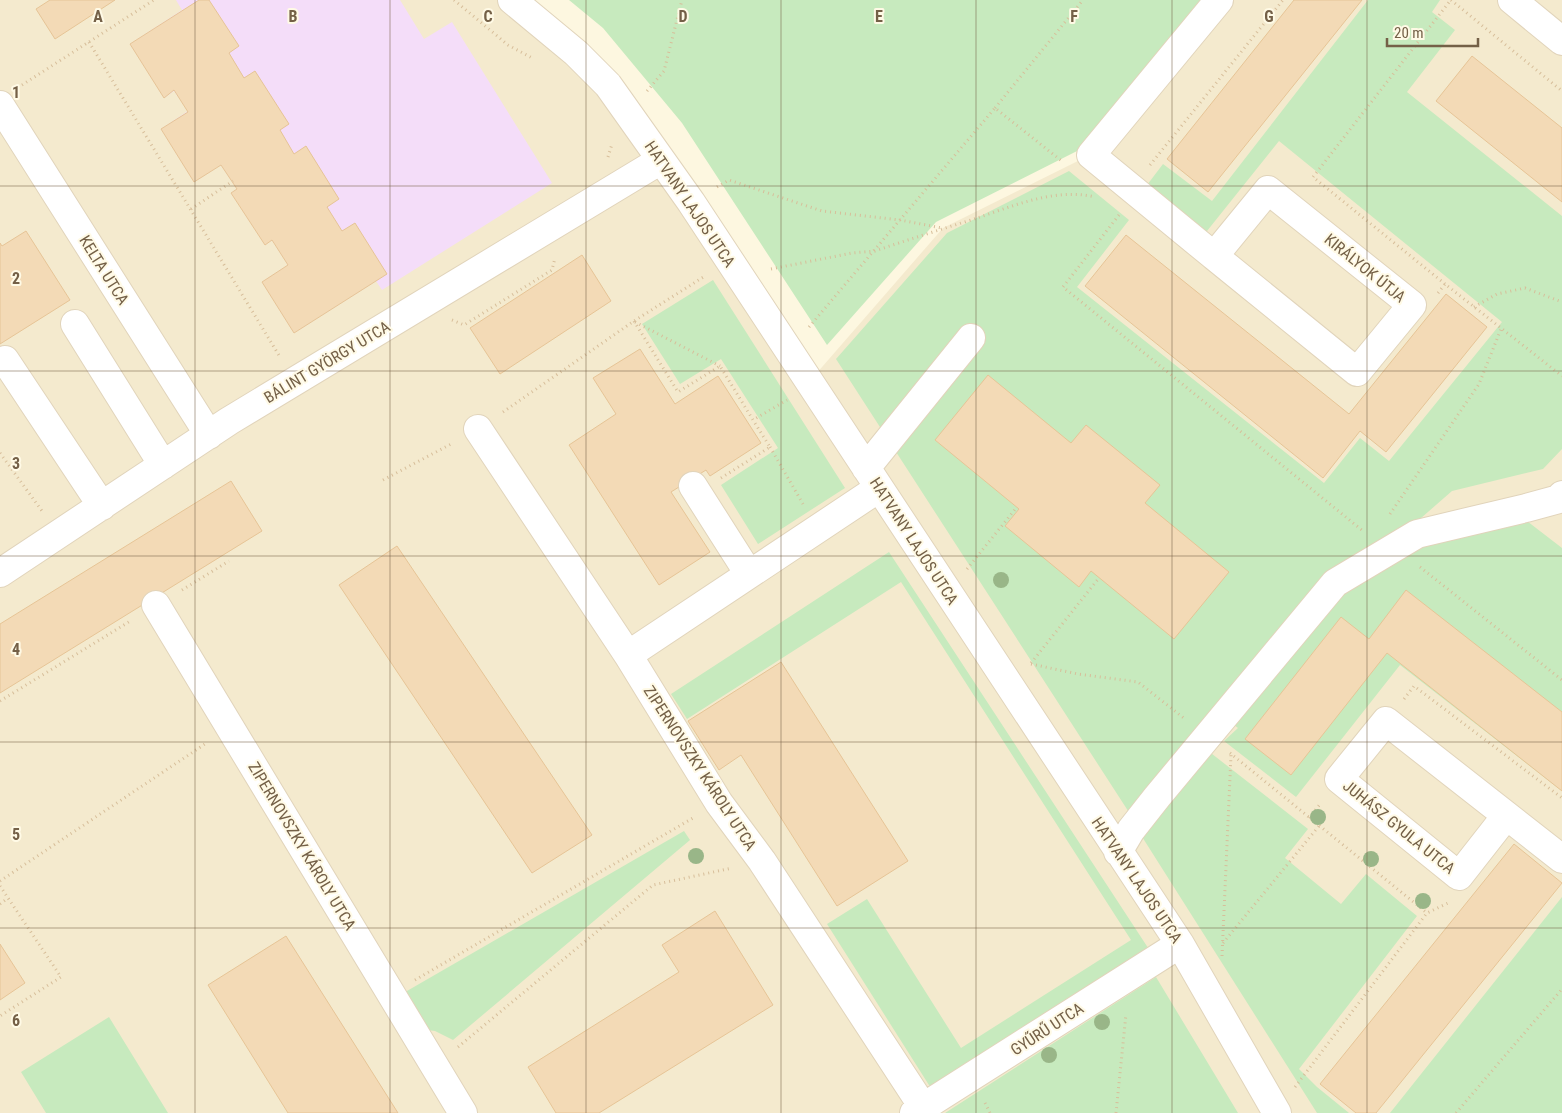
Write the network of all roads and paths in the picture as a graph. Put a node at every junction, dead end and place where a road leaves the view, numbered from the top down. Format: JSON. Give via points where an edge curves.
{"nodes":[{"id":1,"x":154,"y":0,"type":"edge"},
{"id":2,"x":454,"y":0,"type":"edge"},
{"id":3,"x":512,"y":0,"type":"edge"},
{"id":4,"x":682,"y":0,"type":"edge"},
{"id":5,"x":1082,"y":0,"type":"edge"},
{"id":6,"x":1219,"y":0,"type":"edge"},
{"id":7,"x":1284,"y":0,"type":"edge"},
{"id":8,"x":1451,"y":0,"type":"edge"},
{"id":9,"x":1512,"y":0,"type":"edge"},
{"id":10,"x":1562,"y":40,"type":"edge"},
{"id":11,"x":89,"y":42,"type":"junction"},
{"id":12,"x":538,"y":62,"type":"dead end"},
{"id":13,"x":1562,"y":91,"type":"edge"},
{"id":14,"x":643,"y":96,"type":"dead end"},
{"id":15,"x":8,"y":97,"type":"edge"},
{"id":16,"x":995,"y":108,"type":"junction"},
{"id":17,"x":611,"y":138,"type":"dead end"},
{"id":18,"x":661,"y":160,"type":"junction"},
{"id":19,"x":1079,"y":161,"type":"junction"},
{"id":20,"x":606,"y":163,"type":"dead end"},
{"id":21,"x":233,"y":181,"type":"dead end"},
{"id":22,"x":712,"y":189,"type":"dead end"},
{"id":23,"x":1099,"y":199,"type":"dead end"},
{"id":24,"x":1127,"y":199,"type":"junction"},
{"id":25,"x":191,"y":209,"type":"junction"},
{"id":26,"x":900,"y":220,"type":"junction"},
{"id":27,"x":943,"y":228,"type":"junction"},
{"id":28,"x":875,"y":251,"type":"junction"},
{"id":29,"x":1214,"y":256,"type":"junction"},
{"id":30,"x":765,"y":270,"type":"dead end"},
{"id":31,"x":706,"y":275,"type":"dead end"},
{"id":32,"x":1445,"y":284,"type":"junction"},
{"id":33,"x":1433,"y":299,"type":"dead end"},
{"id":34,"x":1562,"y":302,"type":"edge"},
{"id":35,"x":1474,"y":307,"type":"junction"},
{"id":36,"x":634,"y":321,"type":"junction"},
{"id":37,"x":74,"y":324,"type":"dead end"},
{"id":38,"x":1501,"y":329,"type":"junction"},
{"id":39,"x":806,"y":332,"type":"dead end"},
{"id":40,"x":971,"y":338,"type":"dead end"},
{"id":41,"x":6,"y":360,"type":"dead end"},
{"id":42,"x":282,"y":360,"type":"dead end"},
{"id":43,"x":720,"y":366,"type":"junction"},
{"id":44,"x":1562,"y":376,"type":"edge"},
{"id":45,"x":793,"y":396,"type":"dead end"},
{"id":46,"x":754,"y":420,"type":"junction"},
{"id":47,"x":478,"y":429,"type":"junction"},
{"id":48,"x":209,"y":435,"type":"junction"},
{"id":49,"x":770,"y":447,"type":"junction"},
{"id":50,"x":0,"y":453,"type":"edge"},
{"id":51,"x":163,"y":465,"type":"junction"},
{"id":52,"x":873,"y":478,"type":"junction"},
{"id":53,"x":383,"y":480,"type":"dead end"},
{"id":54,"x":695,"y":489,"type":"joint"},
{"id":55,"x":1562,"y":495,"type":"edge"},
{"id":56,"x":102,"y":506,"type":"junction"},
{"id":57,"x":1017,"y":506,"type":"dead end"},
{"id":58,"x":806,"y":510,"type":"dead end"},
{"id":59,"x":1388,"y":517,"type":"dead end"},
{"id":60,"x":58,"y":535,"type":"junction"},
{"id":61,"x":1392,"y":550,"type":"junction"},
{"id":62,"x":229,"y":561,"type":"dead end"},
{"id":63,"x":0,"y":573,"type":"edge"},
{"id":64,"x":964,"y":573,"type":"dead end"},
{"id":65,"x":749,"y":574,"type":"junction"},
{"id":66,"x":1099,"y":578,"type":"dead end"},
{"id":67,"x":156,"y":605,"type":"junction"},
{"id":68,"x":628,"y":655,"type":"junction"},
{"id":69,"x":1562,"y":680,"type":"edge"},
{"id":70,"x":0,"y":701,"type":"edge"},
{"id":71,"x":1386,"y":721,"type":"junction"},
{"id":72,"x":230,"y":728,"type":"junction"},
{"id":73,"x":1207,"y":735,"type":"junction"},
{"id":74,"x":1231,"y":754,"type":"junction"},
{"id":75,"x":1562,"y":798,"type":"edge"},
{"id":76,"x":720,"y":803,"type":"junction"},
{"id":77,"x":1506,"y":816,"type":"junction"},
{"id":78,"x":1319,"y":826,"type":"junction"},
{"id":79,"x":1118,"y":852,"type":"junction"},
{"id":80,"x":1562,"y":859,"type":"edge"},
{"id":81,"x":762,"y":862,"type":"junction"},
{"id":82,"x":0,"y":882,"type":"edge"},
{"id":83,"x":0,"y":886,"type":"edge"},
{"id":84,"x":8,"y":898,"type":"junction"},
{"id":85,"x":0,"y":904,"type":"edge"},
{"id":86,"x":1180,"y":944,"type":"junction"},
{"id":87,"x":1222,"y":944,"type":"junction"},
{"id":88,"x":1222,"y":960,"type":"dead end"},
{"id":89,"x":1130,"y":977,"type":"junction"},
{"id":90,"x":1562,"y":989,"type":"edge"},
{"id":91,"x":391,"y":994,"type":"junction"},
{"id":92,"x":0,"y":1016,"type":"edge"},
{"id":93,"x":435,"y":1067,"type":"junction"},
{"id":94,"x":1293,"y":1089,"type":"dead end"},
{"id":95,"x":918,"y":1110,"type":"edge"},
{"id":96,"x":462,"y":1113,"type":"edge"},
{"id":97,"x":1116,"y":1113,"type":"edge"},
{"id":98,"x":1277,"y":1113,"type":"edge"},
{"id":99,"x":1456,"y":1113,"type":"edge"}],
"edges":[{"from":1,"to":11,"type":"path"},
{"from":2,"to":12,"type":"path","via":[[508,45]]},
{"from":3,"to":18,"type":"street","name":"HATVANY LAJOS UTCA","via":[[608,85]]},
{"from":4,"to":14,"type":"path","via":[[664,71]]},
{"from":5,"to":16,"type":"path"},
{"from":6,"to":19,"type":"street"},
{"from":7,"to":24,"type":"path"},
{"from":8,"to":13,"type":"path"},
{"from":8,"to":32,"type":"path","via":[[1313,177]]},
{"from":9,"to":10,"type":"street"},
{"from":11,"to":15,"type":"path"},
{"from":11,"to":25,"type":"path"},
{"from":15,"to":48,"type":"street","name":"KELTA UTCA"},
{"from":16,"to":19,"type":"path"},
{"from":16,"to":26,"type":"path"},
{"from":17,"to":20,"type":"path","via":[[612,147]]},
{"from":18,"to":48,"type":"street","name":"BÁLINT GYÖRGY UTCA"},
{"from":18,"to":52,"type":"street","name":"HATVANY LAJOS UTCA"},
{"from":19,"to":24,"type":"street","name":"KIRÁLYOK ÚTJA"},
{"from":21,"to":25,"type":"path"},
{"from":22,"to":26,"type":"path","via":[[729,180],[822,211]]},
{"from":23,"to":27,"type":"path","via":[[1066,195],[1044,198]]},
{"from":24,"to":29,"type":"street","name":"KIRÁLYOK ÚTJA"},
{"from":24,"to":61,"type":"path","via":[[1063,287]]},
{"from":25,"to":42,"type":"path"},
{"from":26,"to":27,"type":"path"},
{"from":26,"to":28,"type":"path"},
{"from":27,"to":28,"type":"path"},
{"from":28,"to":30,"type":"path"},
{"from":28,"to":39,"type":"path"},
{"from":29,"to":29,"type":"street","name":"KIRÁLYOK ÚTJA","via":[[1268,190],[1412,305],[1357,372]]},
{"from":31,"to":36,"type":"path"},
{"from":32,"to":33,"type":"path"},
{"from":32,"to":35,"type":"path"},
{"from":34,"to":35,"type":"path","via":[[1525,288],[1497,294]]},
{"from":35,"to":38,"type":"path"},
{"from":36,"to":43,"type":"path"},
{"from":36,"to":43,"type":"path","via":[[678,392]]},
{"from":36,"to":47,"type":"path"},
{"from":37,"to":51,"type":"street"},
{"from":38,"to":44,"type":"path"},
{"from":38,"to":59,"type":"path","via":[[1479,384]]},
{"from":40,"to":52,"type":"street"},
{"from":41,"to":56,"type":"street"},
{"from":43,"to":46,"type":"path"},
{"from":45,"to":46,"type":"path"},
{"from":46,"to":49,"type":"path"},
{"from":47,"to":53,"type":"path"},
{"from":47,"to":68,"type":"street","name":"ZIPERNOVSZKY KÁROLY UTCA"},
{"from":48,"to":51,"type":"street","name":"BÁLINT GYÖRGY UTCA"},
{"from":49,"to":54,"type":"path"},
{"from":49,"to":58,"type":"path"},
{"from":50,"to":60,"type":"path"},
{"from":51,"to":56,"type":"street","name":"BÁLINT GYÖRGY UTCA"},
{"from":52,"to":65,"type":"street"},
{"from":52,"to":79,"type":"street","name":"HATVANY LAJOS UTCA"},
{"from":54,"to":65,"type":"street"},
{"from":55,"to":61,"type":"street","via":[[1559,499],[1526,508],[1417,534]]},
{"from":56,"to":60,"type":"street","name":"BÁLINT GYÖRGY UTCA"},
{"from":57,"to":64,"type":"path"},
{"from":60,"to":63,"type":"street","name":"BÁLINT GYÖRGY UTCA"},
{"from":61,"to":69,"type":"path"},
{"from":61,"to":73,"type":"street","via":[[1335,583]]},
{"from":62,"to":67,"type":"path"},
{"from":65,"to":68,"type":"street"},
{"from":66,"to":73,"type":"path","via":[[1028,666],[1138,682]]},
{"from":67,"to":70,"type":"path"},
{"from":67,"to":72,"type":"street","name":"ZIPERNOVSZKY KÁROLY UTCA"},
{"from":68,"to":76,"type":"street","name":"ZIPERNOVSZKY KÁROLY UTCA"},
{"from":71,"to":75,"type":"path","via":[[1414,686]]},
{"from":71,"to":77,"type":"street"},
{"from":71,"to":77,"type":"street","name":"JUHÁSZ GYULA UTCA","via":[[1339,779],[1459,876]]},
{"from":72,"to":82,"type":"path"},
{"from":72,"to":91,"type":"street","name":"ZIPERNOVSZKY KÁROLY UTCA"},
{"from":73,"to":74,"type":"path"},
{"from":73,"to":79,"type":"street","via":[[1131,830]]},
{"from":74,"to":78,"type":"path"},
{"from":74,"to":87,"type":"path"},
{"from":76,"to":81,"type":"street","name":"ZIPERNOVSZKY KÁROLY UTCA"},
{"from":76,"to":91,"type":"path"},
{"from":77,"to":80,"type":"street"},
{"from":78,"to":87,"type":"path"},
{"from":78,"to":94,"type":"path","via":[[1427,914]]},
{"from":79,"to":86,"type":"street","name":"HATVANY LAJOS UTCA"},
{"from":81,"to":93,"type":"path","via":[[653,886]]},
{"from":81,"to":95,"type":"street","name":"ZIPERNOVSZKY KÁROLY UTCA"},
{"from":83,"to":84,"type":"path"},
{"from":84,"to":85,"type":"path"},
{"from":84,"to":92,"type":"path","via":[[61,977]]},
{"from":86,"to":89,"type":"street","name":"GYŰRŰ UTCA"},
{"from":86,"to":98,"type":"street","name":"HATVANY LAJOS UTCA"},
{"from":87,"to":88,"type":"path"},
{"from":89,"to":95,"type":"street","name":"GYŰRŰ UTCA"},
{"from":89,"to":97,"type":"path"},
{"from":90,"to":99,"type":"path"},
{"from":91,"to":93,"type":"street","name":"ZIPERNOVSZKY KÁROLY UTCA"},
{"from":93,"to":96,"type":"street","name":"ZIPERNOVSZKY KÁROLY UTCA"}]}
